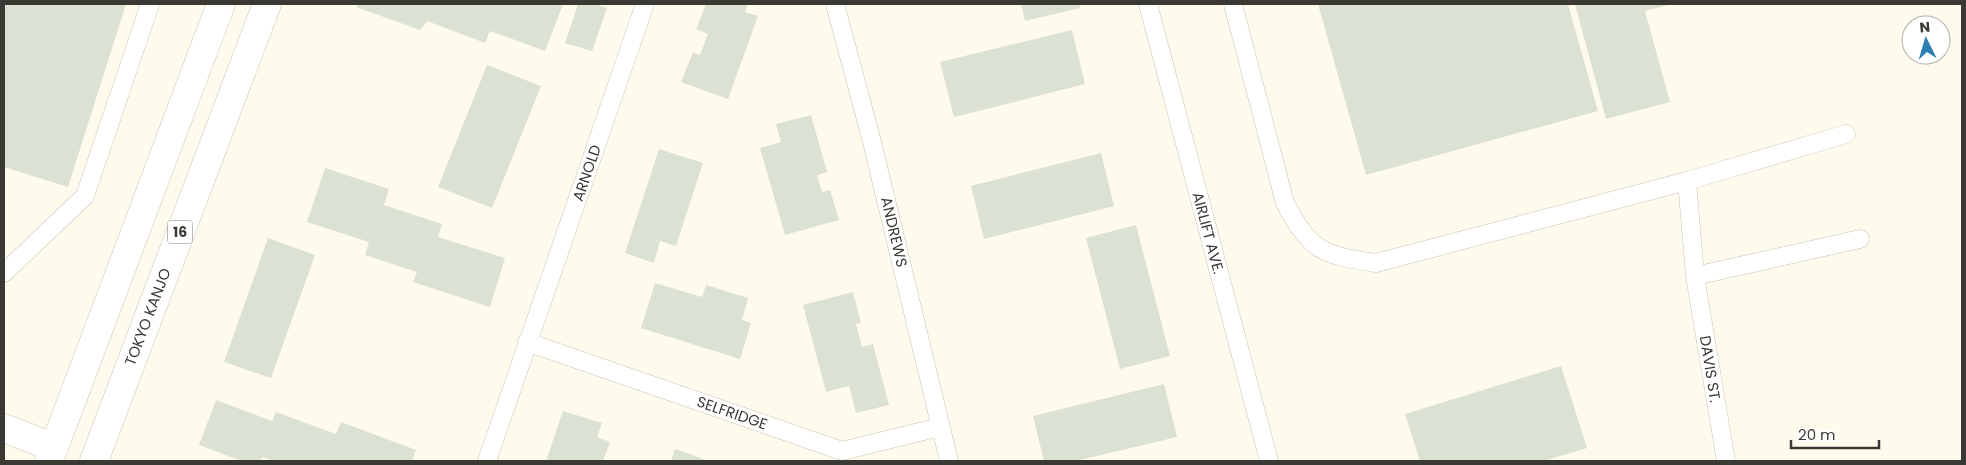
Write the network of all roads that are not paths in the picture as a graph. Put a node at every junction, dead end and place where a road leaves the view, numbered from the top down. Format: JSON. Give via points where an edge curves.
{"nodes":[{"id":1,"x":150,"y":4,"type":"edge"},
{"id":2,"x":221,"y":4,"type":"edge"},
{"id":3,"x":266,"y":4,"type":"edge"},
{"id":4,"x":645,"y":4,"type":"edge"},
{"id":5,"x":835,"y":4,"type":"edge"},
{"id":6,"x":1148,"y":4,"type":"edge"},
{"id":7,"x":1233,"y":4,"type":"edge"},
{"id":8,"x":1846,"y":134,"type":"dead end"},
{"id":9,"x":1687,"y":181,"type":"junction"},
{"id":10,"x":1860,"y":239,"type":"dead end"},
{"id":11,"x":4,"y":273,"type":"edge"},
{"id":12,"x":1695,"y":276,"type":"junction"},
{"id":13,"x":527,"y":342,"type":"junction"},
{"id":14,"x":940,"y":427,"type":"junction"},
{"id":15,"x":4,"y":428,"type":"edge"},
{"id":16,"x":51,"y":454,"type":"edge"},
{"id":17,"x":94,"y":461,"type":"edge"},
{"id":18,"x":487,"y":461,"type":"edge"},
{"id":19,"x":949,"y":461,"type":"edge"},
{"id":20,"x":1269,"y":461,"type":"edge"},
{"id":21,"x":1726,"y":461,"type":"edge"}],
"edges":[{"from":1,"to":11,"type":"lane","via":[[85,196]]},
{"from":2,"to":16,"type":"main road"},
{"from":3,"to":17,"type":"main road","name":"TOKYO KANJO","number":"16"},
{"from":4,"to":13,"type":"lane","name":"ARNOLD"},
{"from":5,"to":14,"type":"lane","name":"ANDREWS","via":[[871,138]]},
{"from":6,"to":20,"type":"lane","name":"AIRLIFT AVE."},
{"from":7,"to":9,"type":"lane","via":[[1285,203],[1298,227],[1318,249],[1344,258],[1376,263]]},
{"from":8,"to":9,"type":"lane"},
{"from":9,"to":12,"type":"lane","name":"DAVIS ST."},
{"from":10,"to":12,"type":"lane"},
{"from":12,"to":21,"type":"lane","name":"DAVIS ST."},
{"from":13,"to":14,"type":"lane","name":"SELFRIDGE","via":[[842,451]]},
{"from":13,"to":18,"type":"lane","name":"ARNOLD"},
{"from":14,"to":19,"type":"lane","name":"ANDREWS"},
{"from":15,"to":16,"type":"main road"}]}
